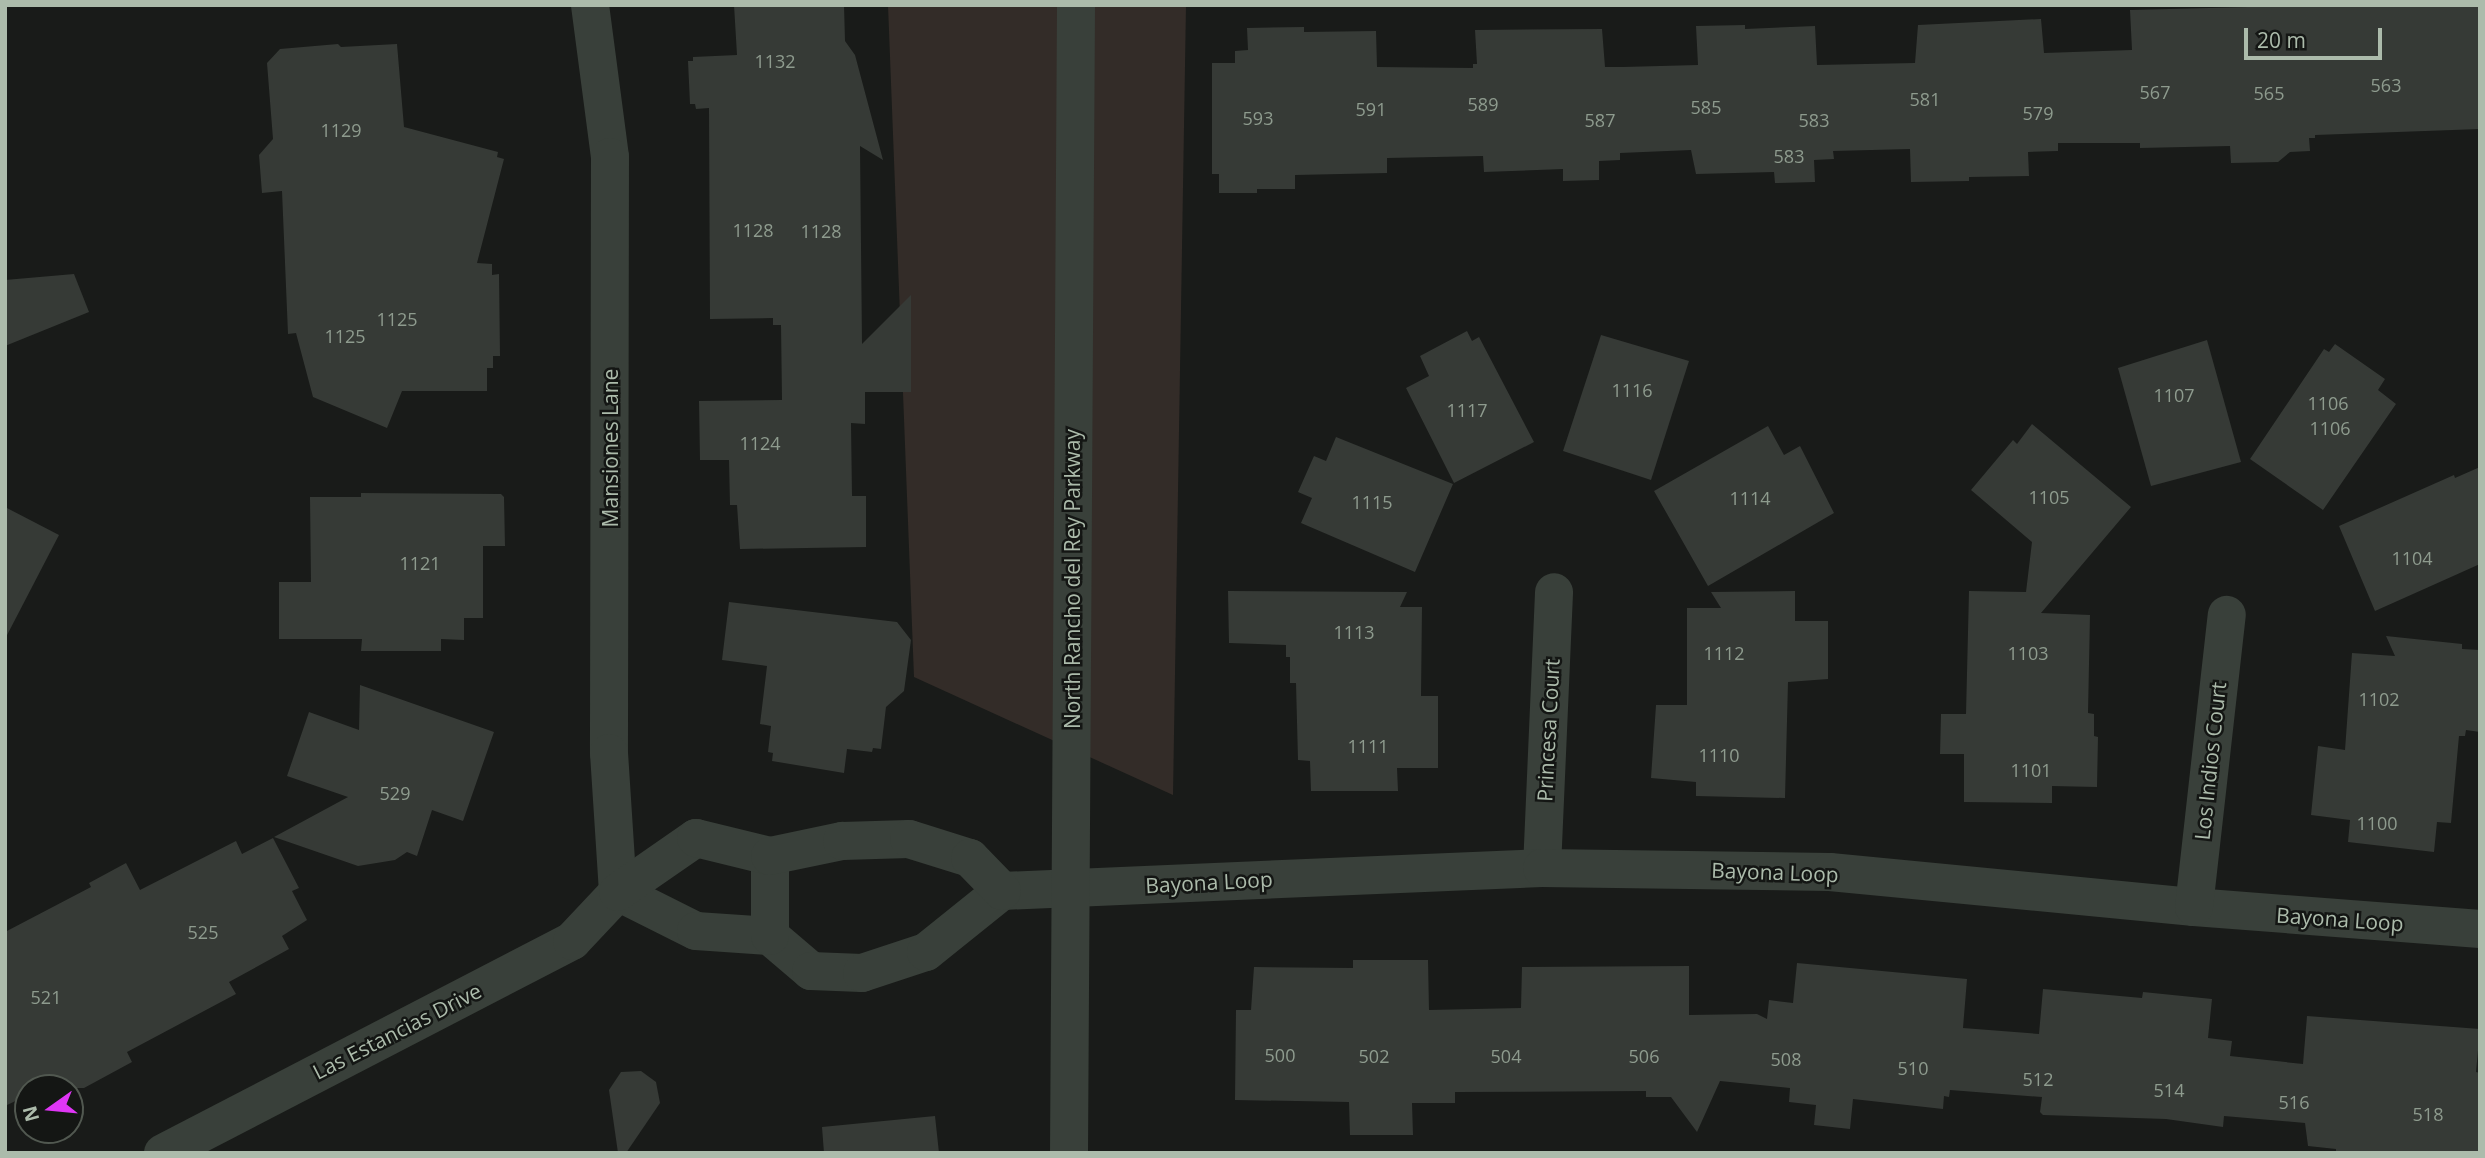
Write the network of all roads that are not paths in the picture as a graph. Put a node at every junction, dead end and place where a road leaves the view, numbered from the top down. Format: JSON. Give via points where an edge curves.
{"nodes":[{"id":1,"x":590,"y":5,"type":"edge"},
{"id":2,"x":1076,"y":5,"type":"edge"},
{"id":3,"x":1554,"y":592,"type":"dead end"},
{"id":4,"x":2227,"y":615,"type":"dead end"},
{"id":5,"x":771,"y":856,"type":"junction"},
{"id":6,"x":1542,"y":868,"type":"junction"},
{"id":7,"x":1069,"y":889,"type":"junction"},
{"id":8,"x":1002,"y":891,"type":"junction"},
{"id":9,"x":618,"y":892,"type":"junction"},
{"id":10,"x":2194,"y":907,"type":"junction"},
{"id":11,"x":2480,"y":929,"type":"edge"},
{"id":12,"x":770,"y":936,"type":"junction"},
{"id":13,"x":163,"y":1153,"type":"edge"},
{"id":14,"x":1069,"y":1153,"type":"edge"}],
"edges":[{"from":1,"to":9,"type":"street","name":"Mansiones Lane","via":[[610,157],[609,753]]},
{"from":2,"to":7,"type":"street","name":"North Rancho del Rey Parkway"},
{"from":3,"to":6,"type":"street","name":"Princesa Court"},
{"from":4,"to":10,"type":"street","name":"Los Indios Court"},
{"from":5,"to":8,"type":"street","name":"Las Estancias Drive","via":[[842,841],[909,839],[970,859]]},
{"from":5,"to":9,"type":"street","name":"Las Estancias Drive","via":[[696,838]]},
{"from":5,"to":12,"type":"street"},
{"from":6,"to":7,"type":"street","name":"Bayona Loop"},
{"from":6,"to":10,"type":"street","name":"Bayona Loop","via":[[1830,872]]},
{"from":7,"to":8,"type":"street"},
{"from":7,"to":14,"type":"street","name":"North Rancho del Rey Parkway"},
{"from":8,"to":12,"type":"street","via":[[926,952],[862,973],[811,971]]},
{"from":9,"to":12,"type":"street","via":[[696,931]]},
{"from":9,"to":13,"type":"street","name":"Las Estancias Drive","via":[[572,941]]},
{"from":10,"to":11,"type":"street","name":"Bayona Loop"}]}
